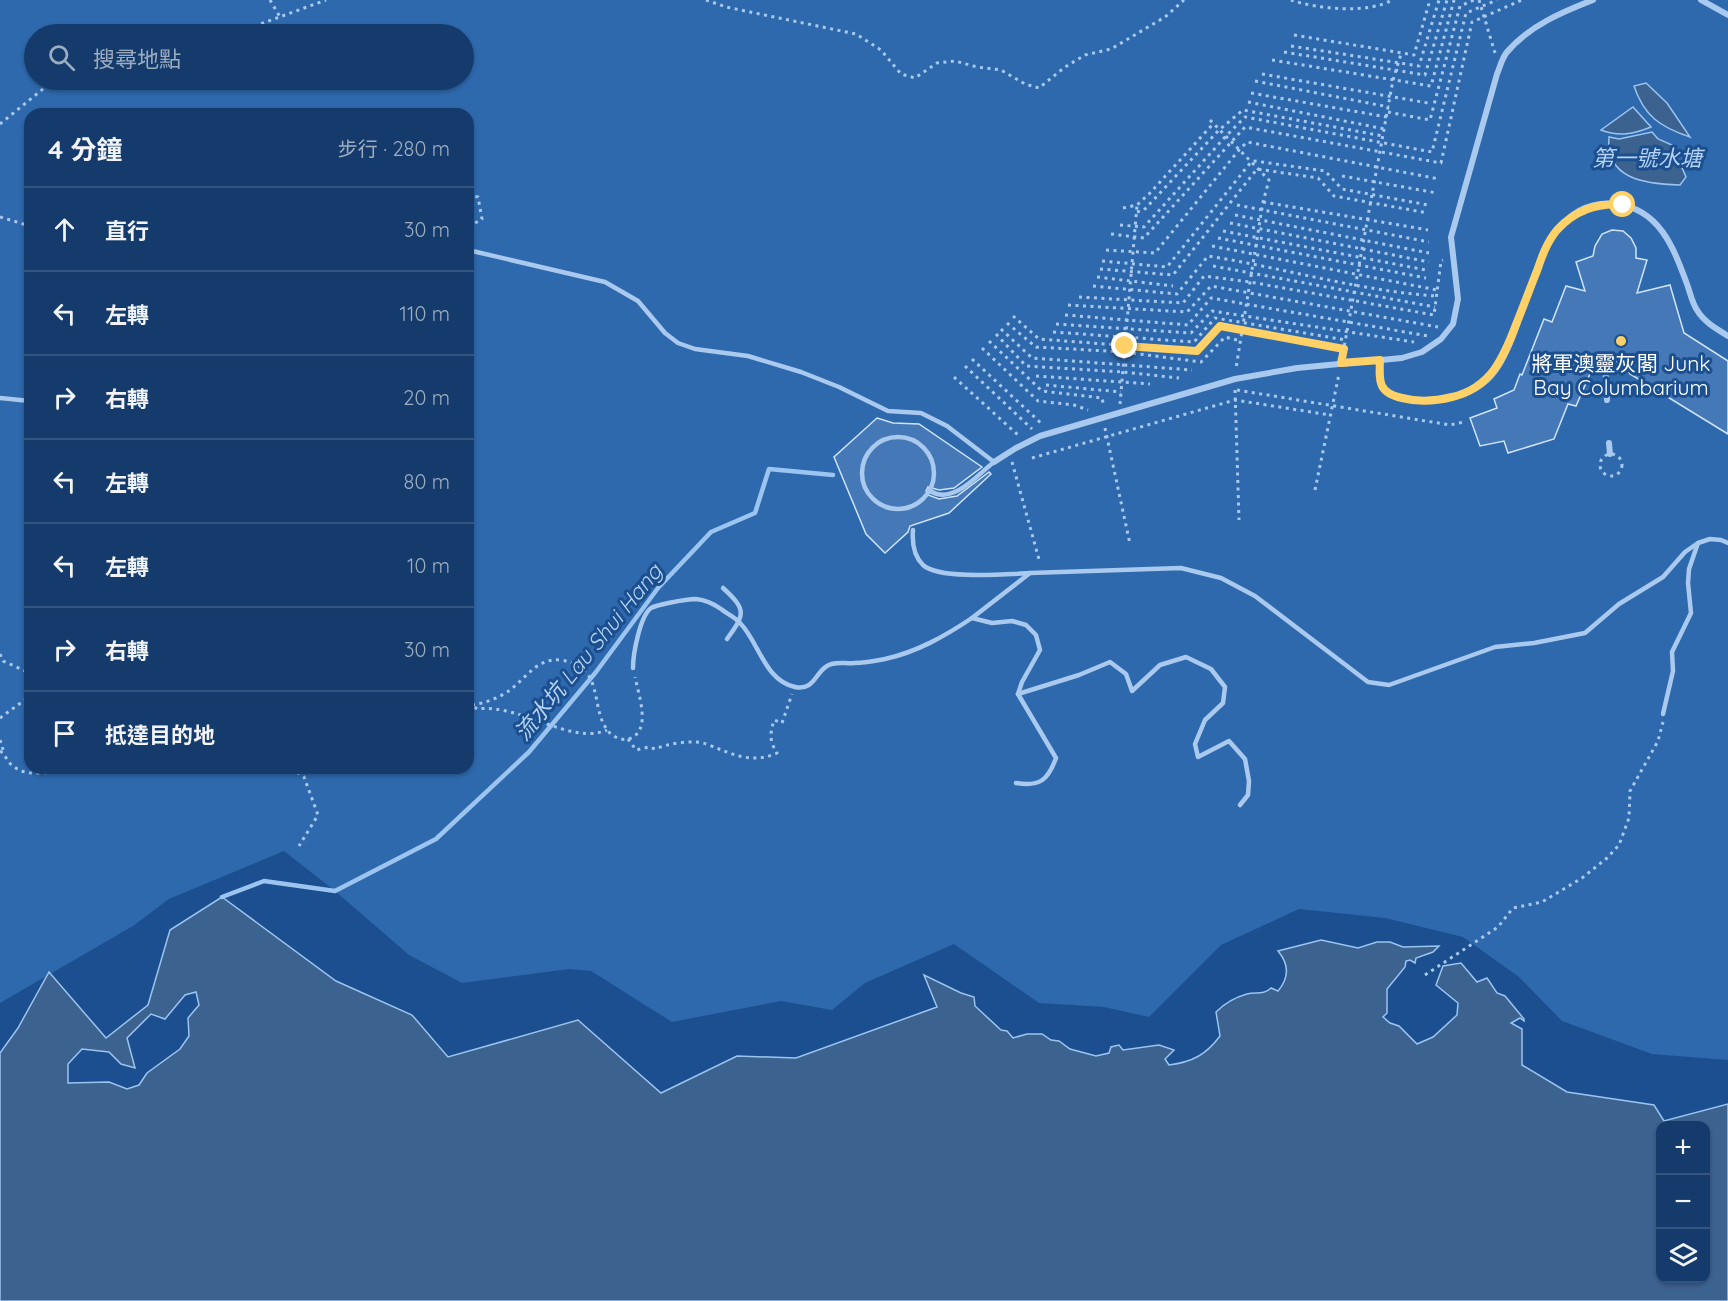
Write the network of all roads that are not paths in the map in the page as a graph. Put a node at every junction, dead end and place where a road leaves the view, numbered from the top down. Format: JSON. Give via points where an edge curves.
{"nodes":[{"id":1,"x":1593,"y":0,"type":"edge"},
{"id":2,"x":1701,"y":0,"type":"edge"},
{"id":3,"x":1728,"y":15,"type":"edge"},
{"id":4,"x":474,"y":251,"type":"edge"},
{"id":5,"x":1728,"y":336,"type":"edge"},
{"id":6,"x":1380,"y":360,"type":"junction"},
{"id":7,"x":1605,"y":361,"type":"dead end"},
{"id":8,"x":0,"y":398,"type":"edge"},
{"id":9,"x":24,"y":400,"type":"edge"},
{"id":10,"x":1607,"y":400,"type":"dead end"},
{"id":11,"x":1609,"y":443,"type":"dead end"},
{"id":12,"x":1610,"y":454,"type":"dead end"},
{"id":13,"x":994,"y":462,"type":"junction"},
{"id":14,"x":930,"y":491,"type":"junction"},
{"id":15,"x":913,"y":530,"type":"dead end"},
{"id":16,"x":1698,"y":543,"type":"junction"},
{"id":17,"x":1728,"y":543,"type":"edge"},
{"id":18,"x":1030,"y":573,"type":"junction"},
{"id":19,"x":723,"y":588,"type":"dead end"},
{"id":20,"x":972,"y":618,"type":"junction"},
{"id":21,"x":739,"y":622,"type":"junction"},
{"id":22,"x":727,"y":639,"type":"dead end"},
{"id":23,"x":633,"y":668,"type":"road end"},
{"id":24,"x":1018,"y":694,"type":"junction"},
{"id":25,"x":1663,"y":714,"type":"dead end"},
{"id":26,"x":1016,"y":783,"type":"dead end"},
{"id":27,"x":1240,"y":806,"type":"dead end"}],
"edges":[{"from":1,"to":6,"type":"street","via":[[1553,16],[1505,53],[1451,237],[1458,299],[1453,324],[1441,339],[1422,352]]},
{"from":2,"to":3,"type":"street"},
{"from":4,"to":13,"type":"lane","via":[[605,282],[638,301],[665,333],[686,346],[777,365],[839,387],[888,411],[921,413],[947,426]]},
{"from":5,"to":6,"type":"street","via":[[1696,309],[1676,252],[1664,231],[1632,208],[1605,204],[1580,212],[1552,236],[1503,357],[1479,386],[1449,398],[1425,400],[1390,395],[1379,379]]},
{"from":6,"to":13,"type":"street","via":[[1235,379],[1040,436]]},
{"from":7,"to":10,"type":"street"},
{"from":8,"to":9,"type":"lane"},
{"from":11,"to":12,"type":"street"},
{"from":13,"to":14,"type":"lane","via":[[955,493],[946,496]]},
{"from":14,"to":14,"type":"lane","via":[[904,508],[886,507],[864,481],[862,472],[867,456],[882,440],[913,439],[929,453],[933,463]]},
{"from":15,"to":18,"type":"lane","via":[[915,551],[924,566],[941,572],[982,575]]},
{"from":16,"to":17,"type":"lane","via":[[1710,539]]},
{"from":16,"to":18,"type":"lane","via":[[1663,577],[1619,604],[1585,633],[1534,644],[1495,647],[1389,685],[1368,682],[1255,596],[1221,578],[1181,568]]},
{"from":16,"to":25,"type":"lane","via":[[1689,569],[1691,613],[1672,652],[1673,671]]},
{"from":18,"to":20,"type":"lane"},
{"from":19,"to":21,"type":"lane","via":[[738,604]]},
{"from":20,"to":21,"type":"lane","via":[[918,649],[886,659],[826,666],[806,687],[795,687],[770,671]]},
{"from":20,"to":24,"type":"lane","via":[[992,623],[1012,621],[1026,625],[1035,635],[1040,650]]},
{"from":21,"to":22,"type":"lane"},
{"from":21,"to":23,"type":"lane","via":[[706,601],[657,605],[644,617]]},
{"from":24,"to":26,"type":"lane","via":[[1056,758],[1049,776],[1032,786]]},
{"from":24,"to":27,"type":"lane","via":[[1110,662],[1126,674],[1132,691],[1160,665],[1186,657],[1211,669],[1226,687],[1222,703],[1205,720],[1194,744],[1198,757],[1229,741],[1245,759],[1248,795]]}]}
